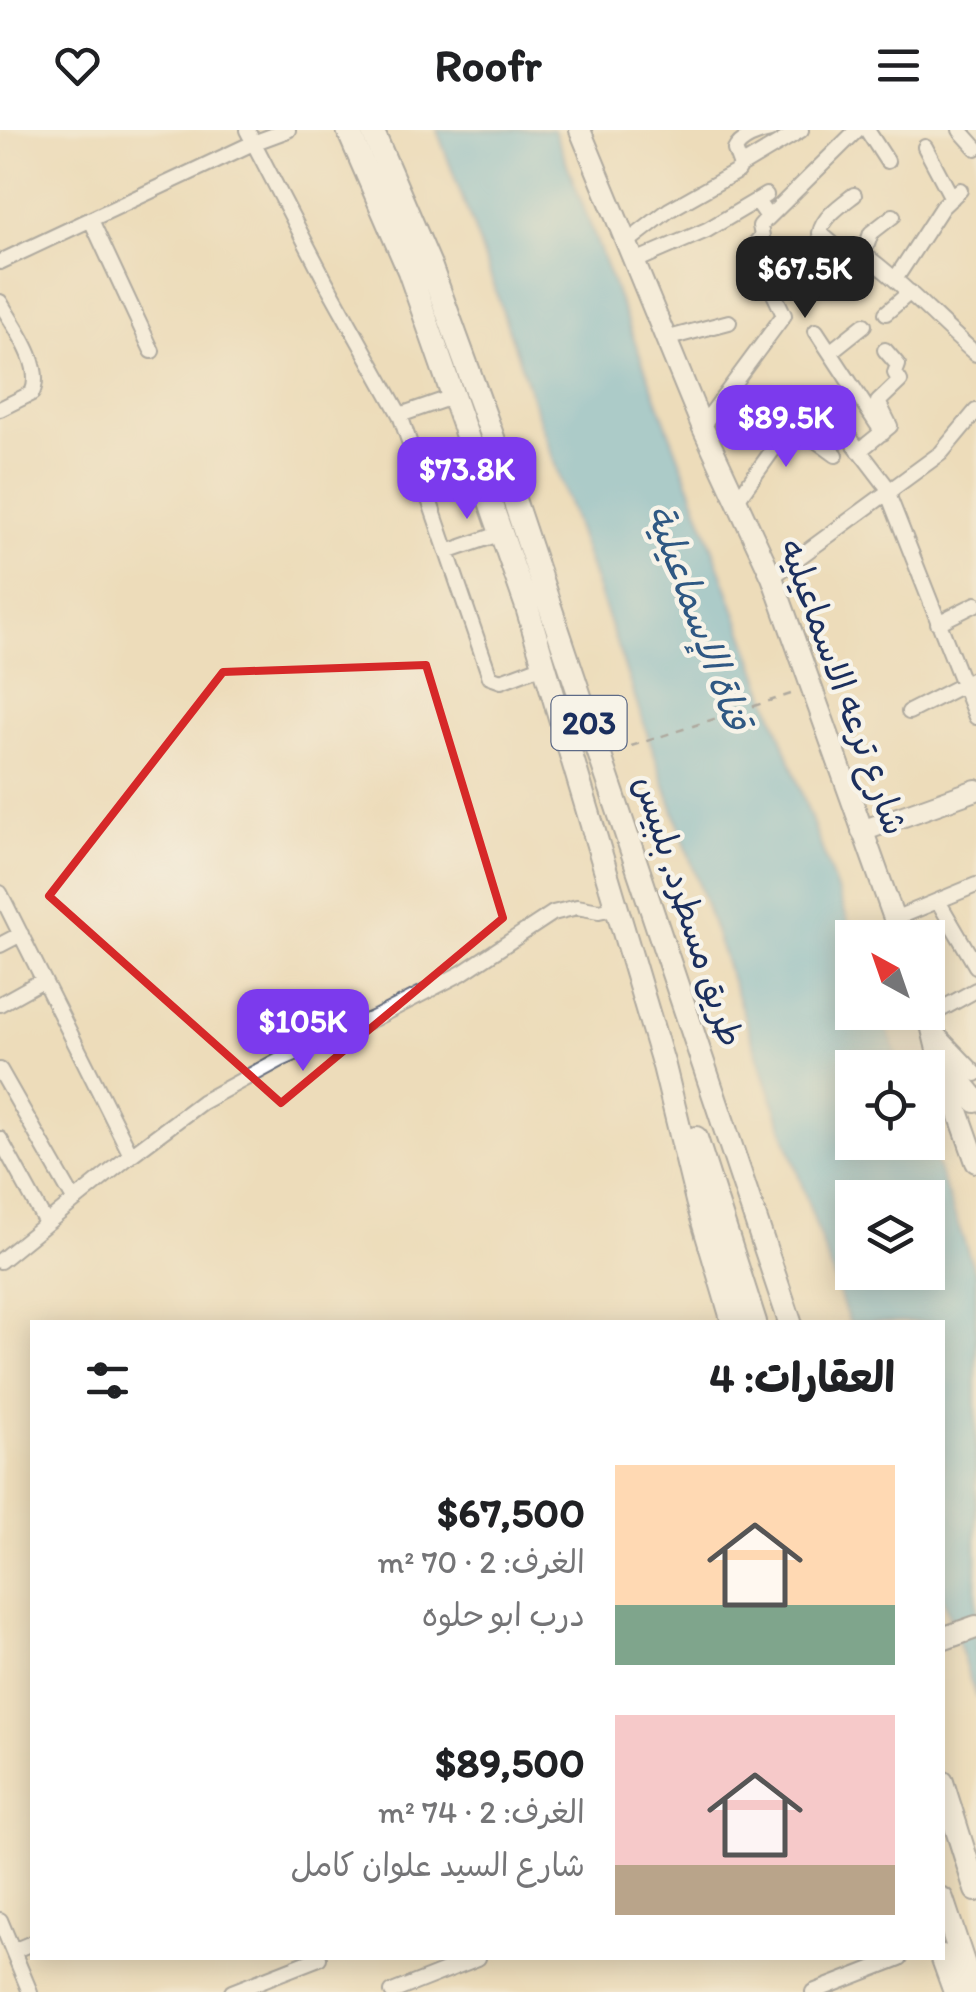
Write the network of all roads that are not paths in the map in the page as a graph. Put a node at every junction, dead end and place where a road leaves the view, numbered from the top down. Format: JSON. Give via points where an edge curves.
{"nodes":[{"id":1,"x":288,"y":130,"type":"edge"},
{"id":2,"x":348,"y":130,"type":"edge"},
{"id":3,"x":372,"y":130,"type":"edge"},
{"id":4,"x":580,"y":130,"type":"edge"},
{"id":5,"x":770,"y":130,"type":"edge"},
{"id":6,"x":801,"y":130,"type":"edge"},
{"id":7,"x":857,"y":130,"type":"edge"},
{"id":8,"x":867,"y":130,"type":"edge"},
{"id":9,"x":960,"y":130,"type":"edge"},
{"id":10,"x":250,"y":136,"type":"edge"},
{"id":11,"x":925,"y":147,"type":"dead end"},
{"id":12,"x":976,"y":148,"type":"edge"},
{"id":13,"x":887,"y":162,"type":"dead end"},
{"id":14,"x":742,"y":166,"type":"junction"},
{"id":15,"x":854,"y":195,"type":"dead end"},
{"id":16,"x":893,"y":216,"type":"dead end"},
{"id":17,"x":767,"y":219,"type":"junction"},
{"id":18,"x":91,"y":220,"type":"junction"},
{"id":19,"x":629,"y":253,"type":"junction"},
{"id":20,"x":864,"y":256,"type":"junction"},
{"id":21,"x":0,"y":262,"type":"edge"},
{"id":22,"x":896,"y":278,"type":"junction"},
{"id":23,"x":910,"y":292,"type":"junction"},
{"id":24,"x":0,"y":302,"type":"edge"},
{"id":25,"x":886,"y":313,"type":"dead end"},
{"id":26,"x":729,"y":322,"type":"dead end"},
{"id":27,"x":864,"y":325,"type":"dead end"},
{"id":28,"x":816,"y":331,"type":"dead end"},
{"id":29,"x":665,"y":339,"type":"junction"},
{"id":30,"x":886,"y":350,"type":"dead end"},
{"id":31,"x":152,"y":352,"type":"dead end"},
{"id":32,"x":830,"y":352,"type":"junction"},
{"id":33,"x":976,"y":354,"type":"edge"},
{"id":34,"x":455,"y":396,"type":"junction"},
{"id":35,"x":0,"y":410,"type":"edge"},
{"id":36,"x":976,"y":411,"type":"edge"},
{"id":37,"x":400,"y":415,"type":"junction"},
{"id":38,"x":702,"y":426,"type":"junction"},
{"id":39,"x":883,"y":433,"type":"junction"},
{"id":40,"x":849,"y":437,"type":"dead end"},
{"id":41,"x":859,"y":450,"type":"junction"},
{"id":42,"x":836,"y":456,"type":"dead end"},
{"id":43,"x":889,"y":493,"type":"junction"},
{"id":44,"x":738,"y":500,"type":"junction"},
{"id":45,"x":502,"y":532,"type":"junction"},
{"id":46,"x":447,"y":552,"type":"junction"},
{"id":47,"x":772,"y":578,"type":"junction"},
{"id":48,"x":976,"y":604,"type":"edge"},
{"id":49,"x":938,"y":623,"type":"junction"},
{"id":50,"x":544,"y":664,"type":"junction"},
{"id":51,"x":969,"y":681,"type":"edge"},
{"id":52,"x":909,"y":712,"type":"dead end"},
{"id":53,"x":976,"y":717,"type":"edge"},
{"id":54,"x":974,"y":796,"type":"edge"},
{"id":55,"x":862,"y":831,"type":"junction"},
{"id":56,"x":976,"y":885,"type":"edge"},
{"id":57,"x":0,"y":893,"type":"edge"},
{"id":58,"x":938,"y":901,"type":"junction"},
{"id":59,"x":617,"y":907,"type":"junction"},
{"id":60,"x":894,"y":920,"type":"edge"},
{"id":61,"x":909,"y":920,"type":"edge"},
{"id":62,"x":21,"y":934,"type":"junction"},
{"id":63,"x":0,"y":945,"type":"edge"},
{"id":64,"x":976,"y":966,"type":"edge"},
{"id":65,"x":43,"y":980,"type":"junction"},
{"id":66,"x":976,"y":990,"type":"edge"},
{"id":67,"x":0,"y":1004,"type":"edge"},
{"id":68,"x":945,"y":1009,"type":"edge"},
{"id":69,"x":938,"y":1030,"type":"edge"},
{"id":70,"x":945,"y":1063,"type":"edge"},
{"id":71,"x":664,"y":1066,"type":"junction"},
{"id":72,"x":0,"y":1070,"type":"edge"},
{"id":73,"x":945,"y":1074,"type":"edge"},
{"id":74,"x":976,"y":1074,"type":"edge"},
{"id":75,"x":976,"y":1101,"type":"edge"},
{"id":76,"x":0,"y":1139,"type":"edge"},
{"id":77,"x":131,"y":1155,"type":"junction"},
{"id":78,"x":976,"y":1162,"type":"edge"},
{"id":79,"x":74,"y":1200,"type":"junction"},
{"id":80,"x":46,"y":1223,"type":"junction"},
{"id":81,"x":0,"y":1261,"type":"edge"},
{"id":82,"x":732,"y":1320,"type":"edge"},
{"id":83,"x":754,"y":1320,"type":"edge"},
{"id":84,"x":789,"y":1320,"type":"edge"},
{"id":85,"x":976,"y":1614,"type":"edge"},
{"id":86,"x":945,"y":1623,"type":"edge"},
{"id":87,"x":976,"y":1627,"type":"edge"},
{"id":88,"x":945,"y":1638,"type":"edge"},
{"id":89,"x":945,"y":1792,"type":"edge"},
{"id":90,"x":976,"y":1890,"type":"edge"},
{"id":91,"x":945,"y":1908,"type":"edge"},
{"id":92,"x":0,"y":1920,"type":"edge"},
{"id":93,"x":30,"y":1944,"type":"edge"},
{"id":94,"x":13,"y":1951,"type":"junction"},
{"id":95,"x":314,"y":1960,"type":"edge"},
{"id":96,"x":473,"y":1960,"type":"edge"},
{"id":97,"x":895,"y":1960,"type":"edge"},
{"id":98,"x":943,"y":1960,"type":"edge"},
{"id":99,"x":30,"y":1992,"type":"edge"},
{"id":100,"x":232,"y":1992,"type":"edge"},
{"id":101,"x":392,"y":1992,"type":"edge"},
{"id":102,"x":813,"y":1992,"type":"edge"},
{"id":103,"x":954,"y":1992,"type":"edge"},
{"id":104,"x":972,"y":1992,"type":"edge"}],
"edges":[{"from":1,"to":10,"type":"street"},
{"from":2,"to":34,"type":"main road","name":"طريق مسطرد, بلبيس","number":"203"},
{"from":3,"to":84,"type":"main road","name":"طريق مسطرد, بلبيس","number":"203","via":[[496,446]]},
{"from":4,"to":19,"type":"main road","name":"شارع ترعه الاسماعيليه"},
{"from":5,"to":14,"type":"street","via":[[738,144]]},
{"from":6,"to":14,"type":"street"},
{"from":7,"to":17,"type":"street"},
{"from":8,"to":13,"type":"street"},
{"from":9,"to":12,"type":"street"},
{"from":10,"to":18,"type":"street"},
{"from":10,"to":37,"type":"street"},
{"from":11,"to":22,"type":"street","via":[[956,194]]},
{"from":14,"to":19,"type":"street","via":[[669,210]]},
{"from":15,"to":20,"type":"street","via":[[819,230],[853,262]]},
{"from":16,"to":20,"type":"street","via":[[871,234]]},
{"from":17,"to":19,"type":"street","via":[[762,198],[707,230]]},
{"from":17,"to":38,"type":"street","via":[[753,246],[776,270],[774,294],[784,315]]},
{"from":18,"to":21,"type":"street"},
{"from":18,"to":31,"type":"street"},
{"from":19,"to":29,"type":"main road","name":"شارع ترعه الاسماعيليه"},
{"from":20,"to":22,"type":"street"},
{"from":22,"to":23,"type":"street"},
{"from":23,"to":25,"type":"street"},
{"from":23,"to":33,"type":"street"},
{"from":24,"to":35,"type":"street","via":[[32,363],[36,387]]},
{"from":26,"to":29,"type":"street"},
{"from":27,"to":32,"type":"street"},
{"from":28,"to":32,"type":"street"},
{"from":29,"to":38,"type":"main road","name":"شارع ترعه الاسماعيليه"},
{"from":30,"to":39,"type":"street","via":[[900,380],[878,401],[891,422]]},
{"from":32,"to":39,"type":"street"},
{"from":34,"to":37,"type":"street"},
{"from":34,"to":45,"type":"main road","name":"طريق مسطرد, بلبيس","number":"203"},
{"from":36,"to":43,"type":"street","via":[[941,453]]},
{"from":37,"to":46,"type":"street"},
{"from":38,"to":44,"type":"main road","name":"شارع ترعه الاسماعيليه"},
{"from":39,"to":41,"type":"street"},
{"from":40,"to":41,"type":"street"},
{"from":41,"to":43,"type":"street"},
{"from":42,"to":44,"type":"street","via":[[793,423]]},
{"from":43,"to":47,"type":"street"},
{"from":43,"to":49,"type":"street"},
{"from":44,"to":47,"type":"main road","name":"شارع ترعه الاسماعيليه"},
{"from":45,"to":46,"type":"street"},
{"from":45,"to":50,"type":"main road","name":"طريق مسطرد, بلبيس","number":"203"},
{"from":46,"to":50,"type":"street","via":[[490,678],[502,681]]},
{"from":47,"to":55,"type":"main road","name":"شارع ترعه الاسماعيليه"},
{"from":48,"to":49,"type":"street"},
{"from":49,"to":51,"type":"street"},
{"from":50,"to":59,"type":"main road","name":"طريق مسطرد, بلبيس","number":"203"},
{"from":51,"to":52,"type":"street"},
{"from":51,"to":53,"type":"street"},
{"from":54,"to":55,"type":"main road"},
{"from":55,"to":60,"type":"main road","name":"شارع ترعه الاسماعيليه"},
{"from":56,"to":58,"type":"street"},
{"from":57,"to":62,"type":"street"},
{"from":58,"to":61,"type":"street"},
{"from":58,"to":64,"type":"street"},
{"from":59,"to":71,"type":"main road","name":"طريق مسطرد, بلبيس","number":"203"},
{"from":59,"to":77,"type":"street","via":[[553,913],[462,974],[202,1102]]},
{"from":62,"to":63,"type":"street"},
{"from":62,"to":65,"type":"street"},
{"from":65,"to":67,"type":"street"},
{"from":65,"to":77,"type":"street"},
{"from":66,"to":68,"type":"street"},
{"from":69,"to":74,"type":"street"},
{"from":70,"to":75,"type":"main road"},
{"from":71,"to":82,"type":"main road","name":"طريق مسطرد, بلبيس","number":"203"},
{"from":71,"to":83,"type":"main road","via":[[693,1129]]},
{"from":72,"to":79,"type":"street"},
{"from":73,"to":78,"type":"main road"},
{"from":76,"to":80,"type":"street"},
{"from":77,"to":79,"type":"street"},
{"from":79,"to":80,"type":"street"},
{"from":80,"to":81,"type":"street"},
{"from":85,"to":86,"type":"main road"},
{"from":87,"to":88,"type":"main road"},
{"from":89,"to":90,"type":"main road"},
{"from":91,"to":104,"type":"main road"},
{"from":92,"to":94,"type":"street"},
{"from":93,"to":94,"type":"street"},
{"from":94,"to":99,"type":"street"},
{"from":95,"to":100,"type":"street"},
{"from":96,"to":101,"type":"street"},
{"from":97,"to":102,"type":"street"},
{"from":98,"to":103,"type":"main road"}]}
